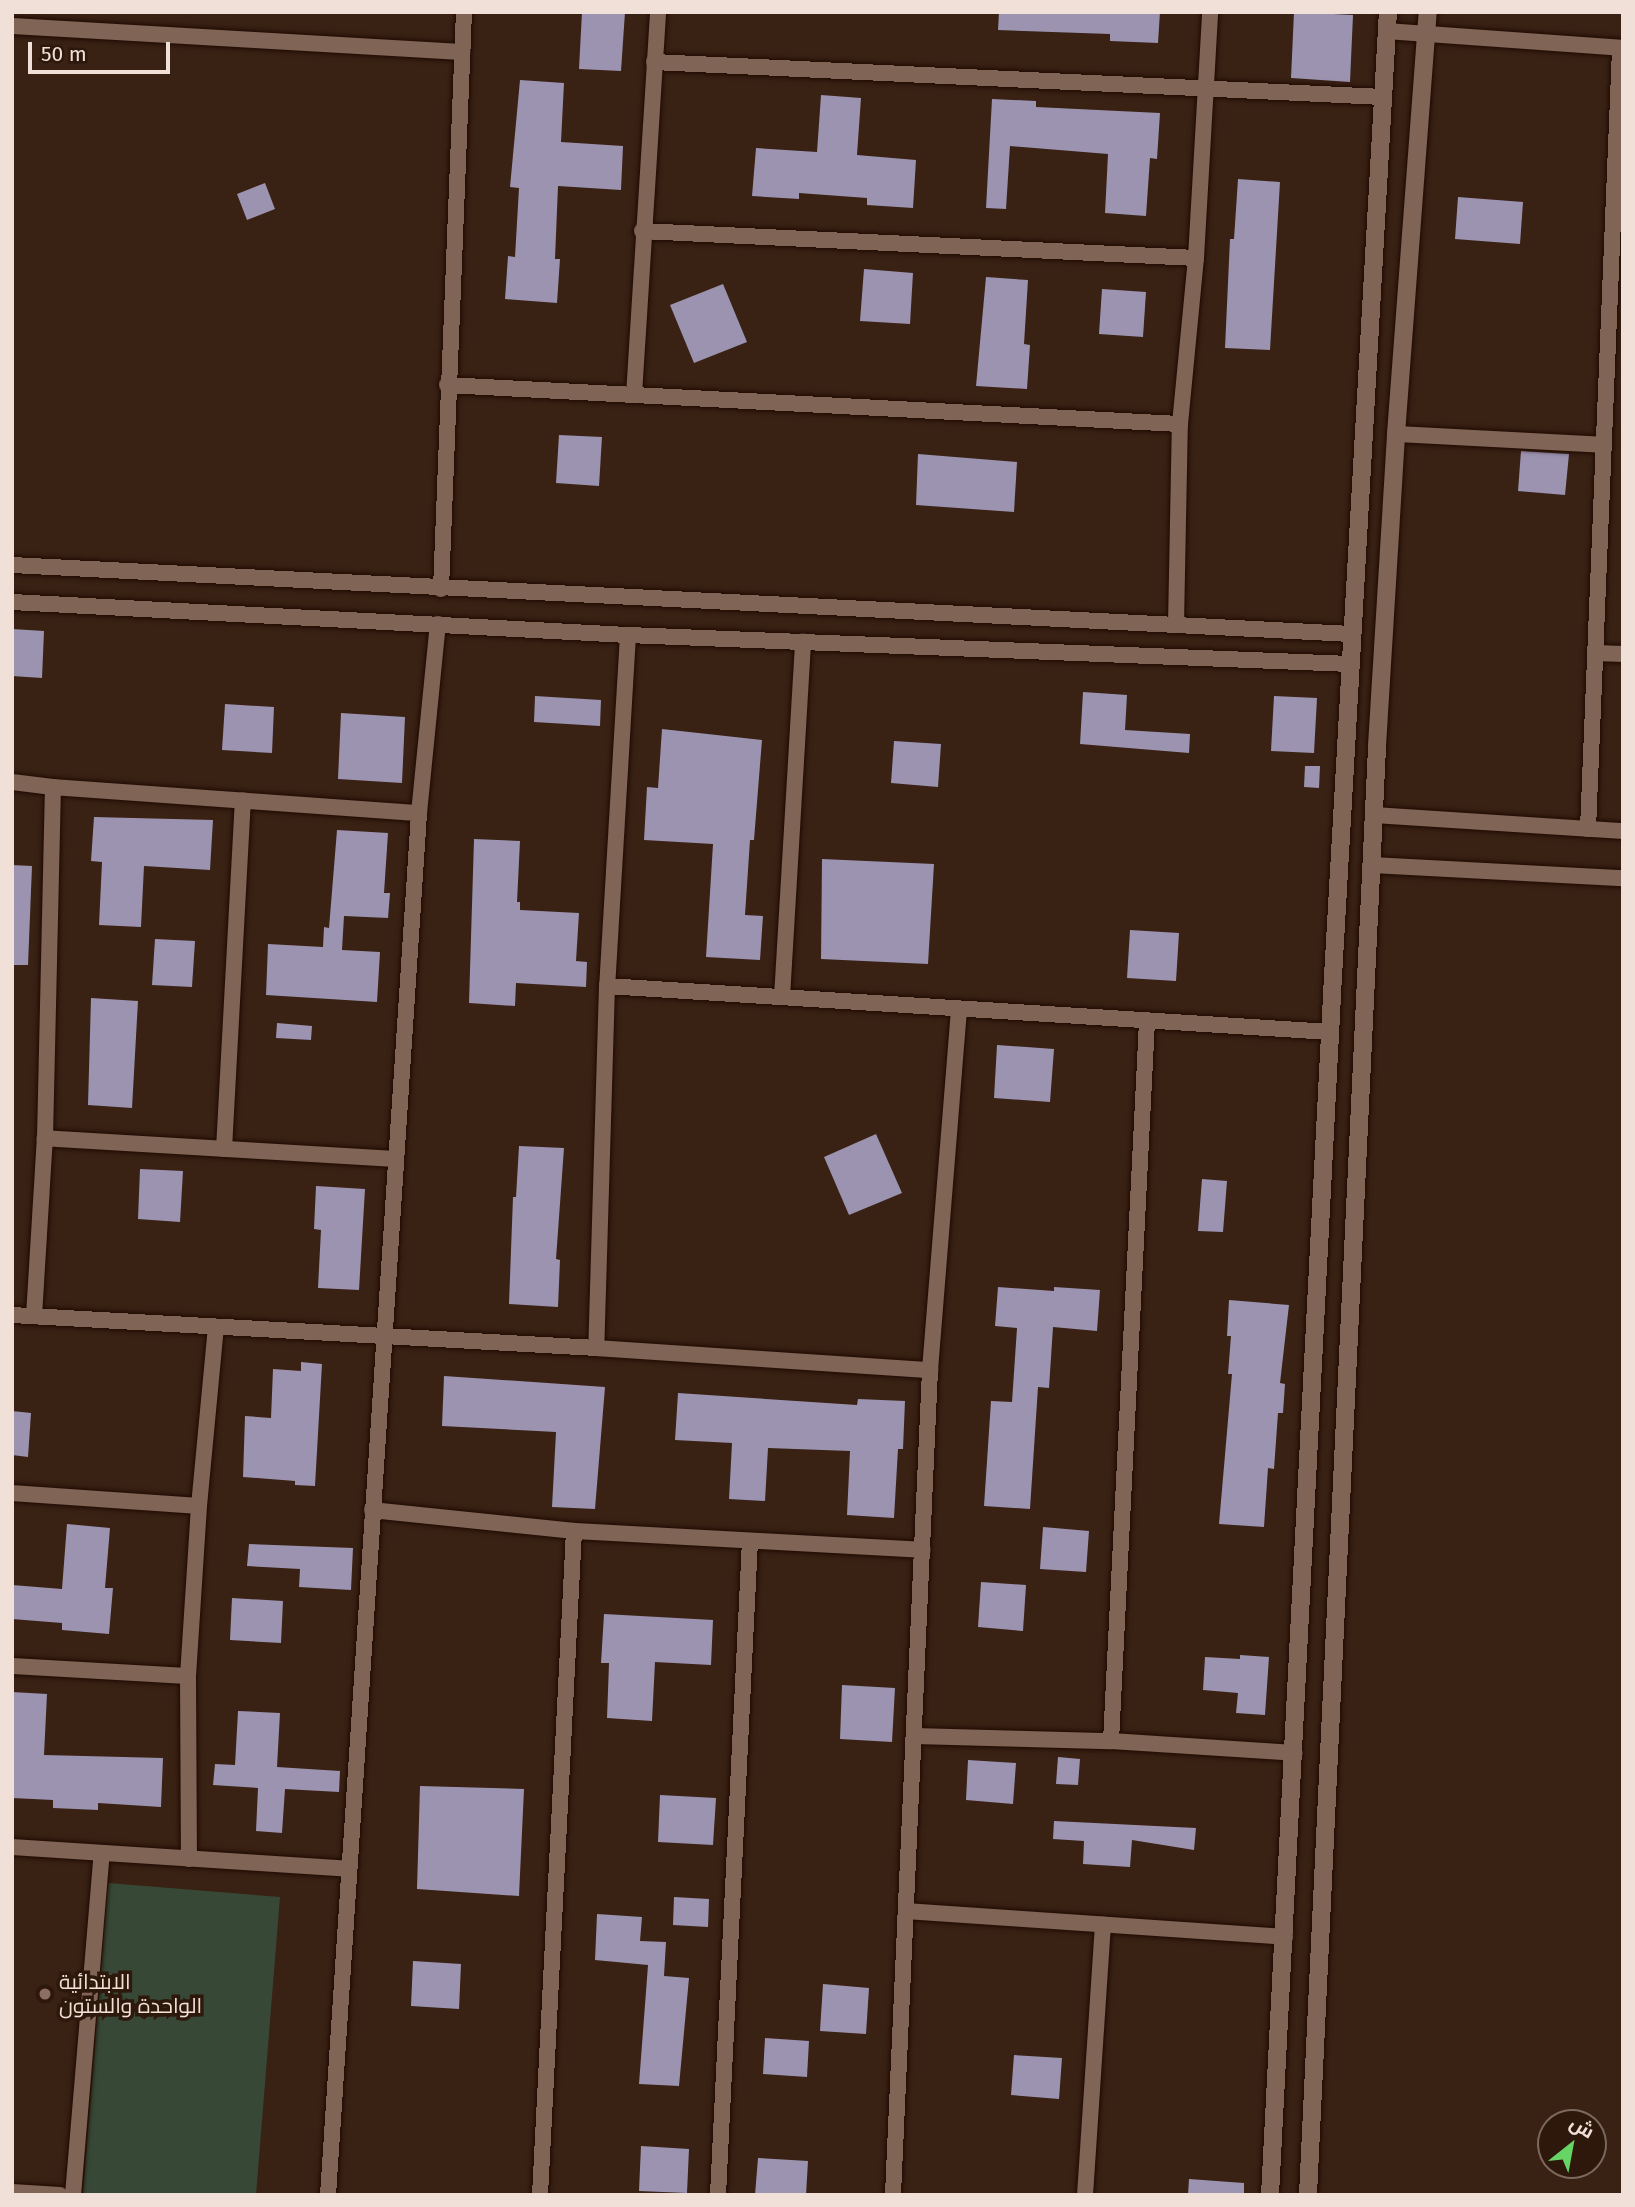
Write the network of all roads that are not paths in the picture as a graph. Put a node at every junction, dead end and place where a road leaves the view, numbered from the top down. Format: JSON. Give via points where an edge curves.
{"nodes":[{"id":1,"x":464,"y":12,"type":"edge"},
{"id":2,"x":659,"y":12,"type":"edge"},
{"id":3,"x":1210,"y":12,"type":"edge"},
{"id":4,"x":1388,"y":12,"type":"edge"},
{"id":5,"x":1428,"y":12,"type":"edge"},
{"id":6,"x":12,"y":26,"type":"edge"},
{"id":7,"x":1387,"y":31,"type":"junction"},
{"id":8,"x":1426,"y":35,"type":"junction"},
{"id":9,"x":1622,"y":48,"type":"edge"},
{"id":10,"x":462,"y":52,"type":"junction"},
{"id":11,"x":654,"y":62,"type":"junction"},
{"id":12,"x":1206,"y":87,"type":"junction"},
{"id":13,"x":1383,"y":97,"type":"junction"},
{"id":14,"x":642,"y":231,"type":"junction"},
{"id":15,"x":1617,"y":249,"type":"edge"},
{"id":16,"x":1196,"y":258,"type":"junction"},
{"id":17,"x":447,"y":385,"type":"junction"},
{"id":18,"x":634,"y":395,"type":"junction"},
{"id":19,"x":1180,"y":424,"type":"junction"},
{"id":20,"x":1396,"y":434,"type":"junction"},
{"id":21,"x":1604,"y":445,"type":"junction"},
{"id":22,"x":12,"y":565,"type":"edge"},
{"id":23,"x":442,"y":589,"type":"junction"},
{"id":24,"x":12,"y":602,"type":"edge"},
{"id":25,"x":438,"y":624,"type":"junction"},
{"id":26,"x":1176,"y":625,"type":"junction"},
{"id":27,"x":1353,"y":634,"type":"junction"},
{"id":28,"x":628,"y":635,"type":"junction"},
{"id":29,"x":803,"y":642,"type":"junction"},
{"id":30,"x":1596,"y":653,"type":"junction"},
{"id":31,"x":1623,"y":654,"type":"edge"},
{"id":32,"x":1351,"y":664,"type":"junction"},
{"id":33,"x":12,"y":782,"type":"edge"},
{"id":34,"x":53,"y":787,"type":"junction"},
{"id":35,"x":243,"y":801,"type":"junction"},
{"id":36,"x":419,"y":813,"type":"junction"},
{"id":37,"x":1374,"y":815,"type":"junction"},
{"id":38,"x":1588,"y":829,"type":"junction"},
{"id":39,"x":1623,"y":831,"type":"edge"},
{"id":40,"x":1372,"y":865,"type":"junction"},
{"id":41,"x":1623,"y":877,"type":"edge"},
{"id":42,"x":607,"y":986,"type":"junction"},
{"id":43,"x":782,"y":997,"type":"junction"},
{"id":44,"x":959,"y":1009,"type":"junction"},
{"id":45,"x":1147,"y":1021,"type":"junction"},
{"id":46,"x":1331,"y":1032,"type":"junction"},
{"id":47,"x":45,"y":1138,"type":"junction"},
{"id":48,"x":224,"y":1149,"type":"junction"},
{"id":49,"x":396,"y":1160,"type":"junction"},
{"id":50,"x":12,"y":1314,"type":"edge"},
{"id":51,"x":34,"y":1316,"type":"junction"},
{"id":52,"x":216,"y":1326,"type":"junction"},
{"id":53,"x":384,"y":1336,"type":"junction"},
{"id":54,"x":596,"y":1348,"type":"junction"},
{"id":55,"x":930,"y":1370,"type":"junction"},
{"id":56,"x":12,"y":1493,"type":"edge"},
{"id":57,"x":199,"y":1506,"type":"junction"},
{"id":58,"x":372,"y":1510,"type":"junction"},
{"id":59,"x":574,"y":1531,"type":"junction"},
{"id":60,"x":750,"y":1541,"type":"junction"},
{"id":61,"x":922,"y":1550,"type":"junction"},
{"id":62,"x":12,"y":1666,"type":"edge"},
{"id":63,"x":188,"y":1676,"type":"junction"},
{"id":64,"x":914,"y":1736,"type":"junction"},
{"id":65,"x":1111,"y":1741,"type":"junction"},
{"id":66,"x":1295,"y":1753,"type":"junction"},
{"id":67,"x":12,"y":1847,"type":"edge"},
{"id":68,"x":102,"y":1853,"type":"junction"},
{"id":69,"x":189,"y":1859,"type":"junction"},
{"id":70,"x":348,"y":1869,"type":"junction"},
{"id":71,"x":906,"y":1911,"type":"junction"},
{"id":72,"x":1103,"y":1925,"type":"junction"},
{"id":73,"x":1284,"y":1937,"type":"junction"},
{"id":74,"x":12,"y":2192,"type":"edge"},
{"id":75,"x":60,"y":2195,"type":"edge"},
{"id":76,"x":73,"y":2195,"type":"edge"},
{"id":77,"x":328,"y":2195,"type":"edge"},
{"id":78,"x":540,"y":2195,"type":"edge"},
{"id":79,"x":718,"y":2195,"type":"edge"},
{"id":80,"x":893,"y":2195,"type":"edge"},
{"id":81,"x":1085,"y":2195,"type":"edge"},
{"id":82,"x":1270,"y":2195,"type":"edge"},
{"id":83,"x":1308,"y":2195,"type":"edge"}],
"edges":[{"from":1,"to":10,"type":"street"},
{"from":2,"to":11,"type":"street"},
{"from":3,"to":12,"type":"street"},
{"from":4,"to":7,"type":"street"},
{"from":5,"to":8,"type":"street"},
{"from":6,"to":10,"type":"street"},
{"from":7,"to":8,"type":"street"},
{"from":7,"to":13,"type":"street"},
{"from":8,"to":9,"type":"street"},
{"from":8,"to":20,"type":"street"},
{"from":9,"to":15,"type":"street"},
{"from":10,"to":17,"type":"street"},
{"from":11,"to":12,"type":"street"},
{"from":11,"to":14,"type":"street"},
{"from":12,"to":13,"type":"street"},
{"from":12,"to":16,"type":"street"},
{"from":13,"to":27,"type":"street"},
{"from":14,"to":16,"type":"street"},
{"from":14,"to":18,"type":"street"},
{"from":15,"to":21,"type":"street"},
{"from":16,"to":19,"type":"street"},
{"from":17,"to":18,"type":"street"},
{"from":17,"to":23,"type":"street"},
{"from":18,"to":19,"type":"street"},
{"from":19,"to":26,"type":"street"},
{"from":20,"to":21,"type":"street"},
{"from":20,"to":37,"type":"street"},
{"from":21,"to":30,"type":"street"},
{"from":22,"to":23,"type":"street"},
{"from":23,"to":26,"type":"street"},
{"from":24,"to":25,"type":"street"},
{"from":25,"to":28,"type":"street"},
{"from":25,"to":36,"type":"street"},
{"from":26,"to":27,"type":"street"},
{"from":27,"to":32,"type":"street"},
{"from":28,"to":29,"type":"street"},
{"from":28,"to":42,"type":"street"},
{"from":29,"to":32,"type":"street"},
{"from":29,"to":43,"type":"street"},
{"from":30,"to":31,"type":"street"},
{"from":30,"to":38,"type":"street"},
{"from":32,"to":46,"type":"street"},
{"from":33,"to":34,"type":"street"},
{"from":34,"to":35,"type":"street"},
{"from":34,"to":47,"type":"street"},
{"from":35,"to":36,"type":"street"},
{"from":35,"to":48,"type":"street"},
{"from":36,"to":49,"type":"street"},
{"from":37,"to":38,"type":"street"},
{"from":37,"to":40,"type":"street"},
{"from":38,"to":39,"type":"street"},
{"from":40,"to":41,"type":"street"},
{"from":40,"to":83,"type":"street"},
{"from":42,"to":43,"type":"street"},
{"from":42,"to":54,"type":"street"},
{"from":43,"to":44,"type":"street"},
{"from":44,"to":45,"type":"street"},
{"from":44,"to":55,"type":"street"},
{"from":45,"to":46,"type":"street"},
{"from":45,"to":65,"type":"street"},
{"from":46,"to":66,"type":"street"},
{"from":47,"to":48,"type":"street"},
{"from":47,"to":51,"type":"street"},
{"from":48,"to":49,"type":"street"},
{"from":49,"to":53,"type":"street"},
{"from":50,"to":51,"type":"street"},
{"from":51,"to":52,"type":"street"},
{"from":52,"to":53,"type":"street"},
{"from":52,"to":57,"type":"street"},
{"from":53,"to":54,"type":"street"},
{"from":53,"to":58,"type":"street"},
{"from":54,"to":55,"type":"street"},
{"from":55,"to":61,"type":"street"},
{"from":56,"to":57,"type":"street"},
{"from":57,"to":63,"type":"street"},
{"from":58,"to":59,"type":"street"},
{"from":58,"to":70,"type":"street"},
{"from":59,"to":60,"type":"street"},
{"from":59,"to":78,"type":"street"},
{"from":60,"to":61,"type":"street"},
{"from":60,"to":79,"type":"street"},
{"from":61,"to":64,"type":"street"},
{"from":62,"to":63,"type":"street"},
{"from":63,"to":69,"type":"street"},
{"from":64,"to":65,"type":"street"},
{"from":64,"to":71,"type":"street"},
{"from":65,"to":66,"type":"street"},
{"from":66,"to":73,"type":"street"},
{"from":67,"to":68,"type":"street"},
{"from":68,"to":69,"type":"street"},
{"from":68,"to":76,"type":"street"},
{"from":69,"to":70,"type":"street"},
{"from":70,"to":77,"type":"street"},
{"from":71,"to":72,"type":"street"},
{"from":71,"to":80,"type":"street"},
{"from":72,"to":73,"type":"street"},
{"from":72,"to":81,"type":"street"},
{"from":73,"to":82,"type":"street"},
{"from":74,"to":75,"type":"street"}]}
